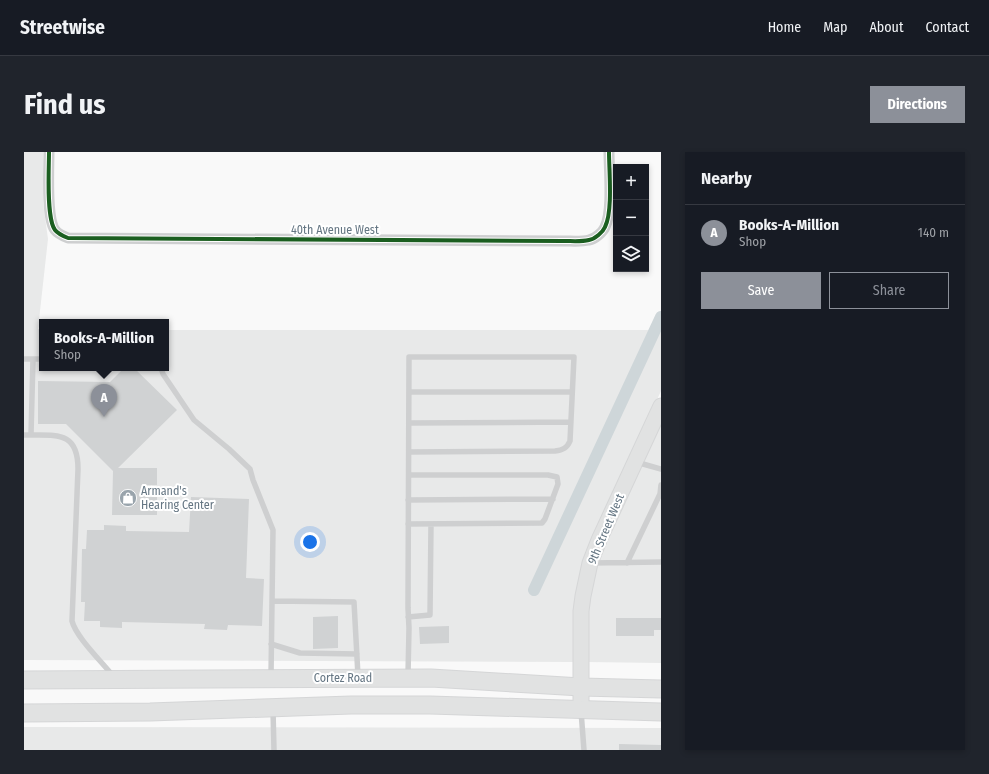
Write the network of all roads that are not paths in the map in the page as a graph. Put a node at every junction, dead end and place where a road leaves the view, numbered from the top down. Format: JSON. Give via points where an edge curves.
{"nodes":[{"id":1,"x":49,"y":152,"type":"edge"},
{"id":2,"x":610,"y":152,"type":"edge"},
{"id":3,"x":24,"y":359,"type":"edge"},
{"id":4,"x":33,"y":359,"type":"junction"},
{"id":5,"x":39,"y":359,"type":"edge"},
{"id":6,"x":162,"y":371,"type":"edge"},
{"id":7,"x":409,"y":392,"type":"junction"},
{"id":8,"x":572,"y":392,"type":"junction"},
{"id":9,"x":661,"y":406,"type":"edge"},
{"id":10,"x":571,"y":422,"type":"junction"},
{"id":11,"x":409,"y":423,"type":"junction"},
{"id":12,"x":24,"y":435,"type":"edge"},
{"id":13,"x":31,"y":435,"type":"junction"},
{"id":14,"x":409,"y":452,"type":"junction"},
{"id":15,"x":635,"y":462,"type":"junction"},
{"id":16,"x":661,"y":468,"type":"edge"},
{"id":17,"x":409,"y":475,"type":"junction"},
{"id":18,"x":661,"y":485,"type":"edge"},
{"id":19,"x":553,"y":499,"type":"junction"},
{"id":20,"x":408,"y":500,"type":"junction"},
{"id":21,"x":408,"y":524,"type":"junction"},
{"id":22,"x":432,"y":524,"type":"junction"},
{"id":23,"x":661,"y":562,"type":"edge"},
{"id":24,"x":590,"y":563,"type":"junction"},
{"id":25,"x":627,"y":563,"type":"junction"},
{"id":26,"x":272,"y":601,"type":"junction"},
{"id":27,"x":408,"y":617,"type":"junction"},
{"id":28,"x":271,"y":644,"type":"junction"},
{"id":29,"x":357,"y":654,"type":"junction"},
{"id":30,"x":358,"y":678,"type":"junction"},
{"id":31,"x":408,"y":678,"type":"junction"},
{"id":32,"x":271,"y":679,"type":"junction"},
{"id":33,"x":24,"y":680,"type":"edge"},
{"id":34,"x":116,"y":680,"type":"junction"},
{"id":35,"x":581,"y":687,"type":"junction"},
{"id":36,"x":661,"y":689,"type":"edge"},
{"id":37,"x":273,"y":708,"type":"junction"},
{"id":38,"x":581,"y":709,"type":"junction"},
{"id":39,"x":661,"y":712,"type":"edge"},
{"id":40,"x":24,"y":713,"type":"edge"},
{"id":41,"x":274,"y":750,"type":"edge"},
{"id":42,"x":584,"y":750,"type":"edge"}],
"edges":[{"from":1,"to":2,"type":"street","name":"40th Avenue West","via":[[51,218],[60,235],[68,238],[564,241],[590,240],[605,227],[609,202]]},
{"from":3,"to":4,"type":"lane"},
{"from":4,"to":5,"type":"lane"},
{"from":4,"to":13,"type":"lane"},
{"from":6,"to":26,"type":"lane","via":[[194,420],[250,469],[273,530]]},
{"from":7,"to":8,"type":"lane"},
{"from":7,"to":8,"type":"lane","via":[[409,357],[574,357]]},
{"from":7,"to":11,"type":"lane"},
{"from":8,"to":10,"type":"lane"},
{"from":9,"to":15,"type":"main road","name":"9th Street West"},
{"from":10,"to":11,"type":"lane"},
{"from":10,"to":14,"type":"lane","via":[[570,441],[563,450]]},
{"from":11,"to":14,"type":"lane"},
{"from":12,"to":13,"type":"lane"},
{"from":13,"to":34,"type":"lane","via":[[60,436],[70,442],[77,453],[72,621]]},
{"from":14,"to":17,"type":"lane"},
{"from":15,"to":16,"type":"lane"},
{"from":15,"to":24,"type":"main road","name":"9th Street West"},
{"from":17,"to":19,"type":"lane","via":[[553,476],[557,477],[558,484]]},
{"from":17,"to":20,"type":"lane"},
{"from":18,"to":25,"type":"lane","via":[[660,494]]},
{"from":19,"to":20,"type":"lane"},
{"from":19,"to":22,"type":"lane","via":[[542,523]]},
{"from":20,"to":21,"type":"lane"},
{"from":21,"to":22,"type":"lane"},
{"from":21,"to":27,"type":"lane"},
{"from":22,"to":27,"type":"lane","via":[[430,615]]},
{"from":23,"to":25,"type":"lane"},
{"from":24,"to":25,"type":"lane"},
{"from":24,"to":35,"type":"main road","name":"9th Street West","via":[[581,610]]},
{"from":26,"to":28,"type":"lane"},
{"from":26,"to":29,"type":"lane","via":[[354,602]]},
{"from":27,"to":31,"type":"lane"},
{"from":28,"to":29,"type":"lane","via":[[300,653]]},
{"from":28,"to":32,"type":"lane"},
{"from":29,"to":30,"type":"lane"},
{"from":30,"to":31,"type":"main road","name":"Cortez Road"},
{"from":30,"to":32,"type":"main road","name":"Cortez Road"},
{"from":31,"to":35,"type":"main road","name":"Cortez Road"},
{"from":32,"to":34,"type":"main road","name":"Cortez Road"},
{"from":33,"to":34,"type":"main road","name":"Cortez Road"},
{"from":35,"to":36,"type":"main road","name":"Cortez Road"},
{"from":35,"to":38,"type":"main road","name":"9th Street West"},
{"from":37,"to":38,"type":"main road","via":[[430,705]]},
{"from":37,"to":40,"type":"main road"},
{"from":37,"to":41,"type":"lane"},
{"from":38,"to":39,"type":"main road"},
{"from":38,"to":42,"type":"lane"}]}
